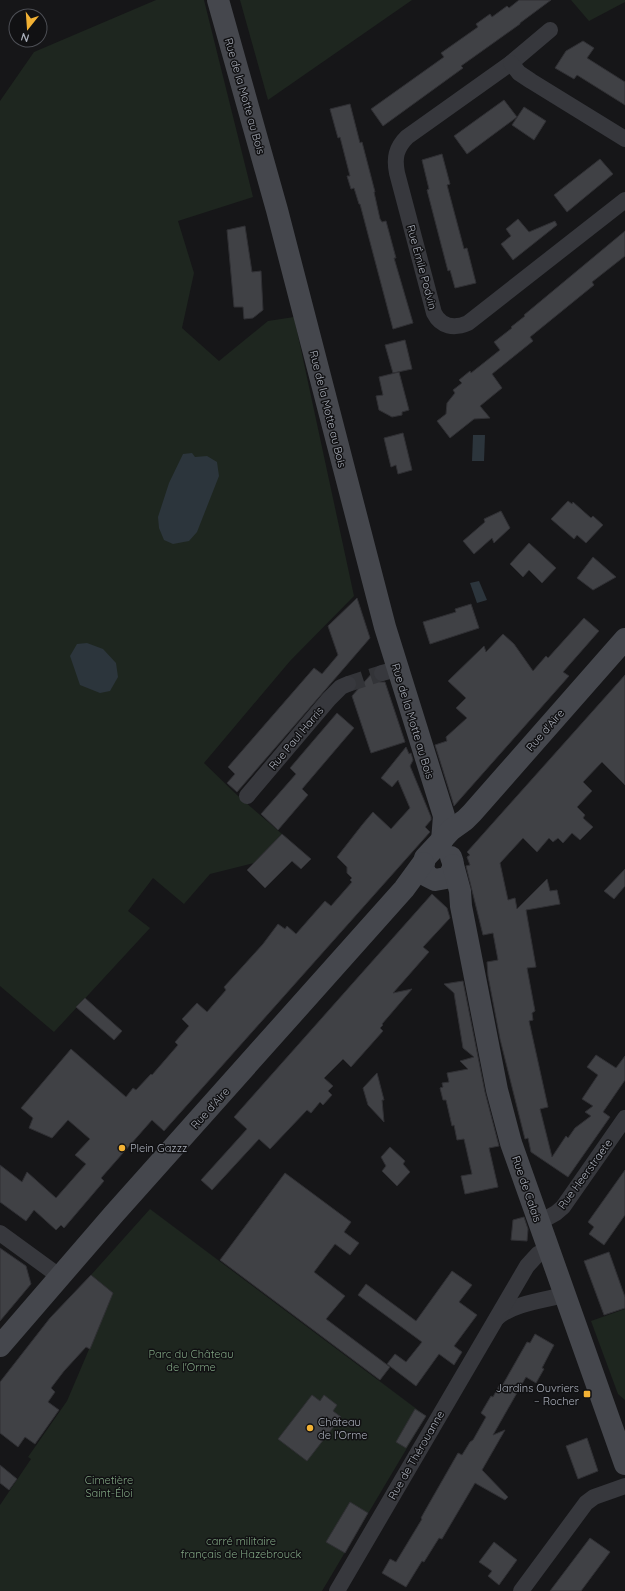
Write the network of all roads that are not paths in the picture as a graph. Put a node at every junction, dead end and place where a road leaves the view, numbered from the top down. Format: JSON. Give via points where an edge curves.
{"nodes":[{"id":1,"x":218,"y":0,"type":"edge"},
{"id":2,"x":550,"y":30,"type":"dead end"},
{"id":3,"x":511,"y":63,"type":"junction"},
{"id":4,"x":625,"y":140,"type":"edge"},
{"id":5,"x":625,"y":200,"type":"edge"},
{"id":6,"x":625,"y":639,"type":"edge"},
{"id":7,"x":348,"y":684,"type":"tunnel mouth"},
{"id":8,"x":248,"y":796,"type":"dead end"},
{"id":9,"x":445,"y":848,"type":"junction"},
{"id":10,"x":625,"y":1118,"type":"edge"},
{"id":11,"x":538,"y":1223,"type":"junction"},
{"id":12,"x":0,"y":1233,"type":"edge"},
{"id":13,"x":548,"y":1249,"type":"junction"},
{"id":14,"x":59,"y":1276,"type":"junction"},
{"id":15,"x":564,"y":1295,"type":"junction"},
{"id":16,"x":496,"y":1319,"type":"junction"},
{"id":17,"x":0,"y":1346,"type":"edge"},
{"id":18,"x":625,"y":1464,"type":"edge"},
{"id":19,"x":625,"y":1486,"type":"edge"},
{"id":20,"x":337,"y":1591,"type":"edge"},
{"id":21,"x":521,"y":1591,"type":"edge"}],
"edges":[{"from":1,"to":9,"type":"street","name":"Rue de la Motte au Bois","via":[[263,158],[374,588],[390,671]]},
{"from":2,"to":3,"type":"street","name":"Rue Émile Podvin"},
{"from":3,"to":4,"type":"street","via":[[519,73]]},
{"from":3,"to":5,"type":"street","name":"Rue Émile Podvin","via":[[407,137],[396,152],[396,173],[437,319],[452,327],[468,323]]},
{"from":6,"to":9,"type":"street","name":"Rue d'Aire"},
{"from":7,"to":8,"type":"street","name":"Rue Paul Harris","via":[[329,699]]},
{"from":9,"to":11,"type":"street","name":"Rue de Calais","via":[[453,893],[461,906],[502,1110]]},
{"from":9,"to":14,"type":"street","name":"Rue d'Aire","via":[[416,882],[404,889]]},
{"from":10,"to":11,"type":"street","name":"Rue Heerstraete","via":[[562,1207]]},
{"from":11,"to":13,"type":"street","name":"Rue de Calais"},
{"from":12,"to":14,"type":"street"},
{"from":13,"to":15,"type":"street","name":"Rue de Calais"},
{"from":13,"to":16,"type":"street","name":"Rue de Thérouanne","via":[[538,1254],[527,1266]]},
{"from":14,"to":17,"type":"street","name":"Rue d'Aire"},
{"from":15,"to":16,"type":"street","name":"Rue de Thérouanne","via":[[515,1307]]},
{"from":15,"to":18,"type":"street","name":"Rue de Calais"},
{"from":16,"to":20,"type":"street","name":"Rue de Thérouanne"},
{"from":19,"to":21,"type":"street","via":[[594,1497],[586,1503]]}]}
